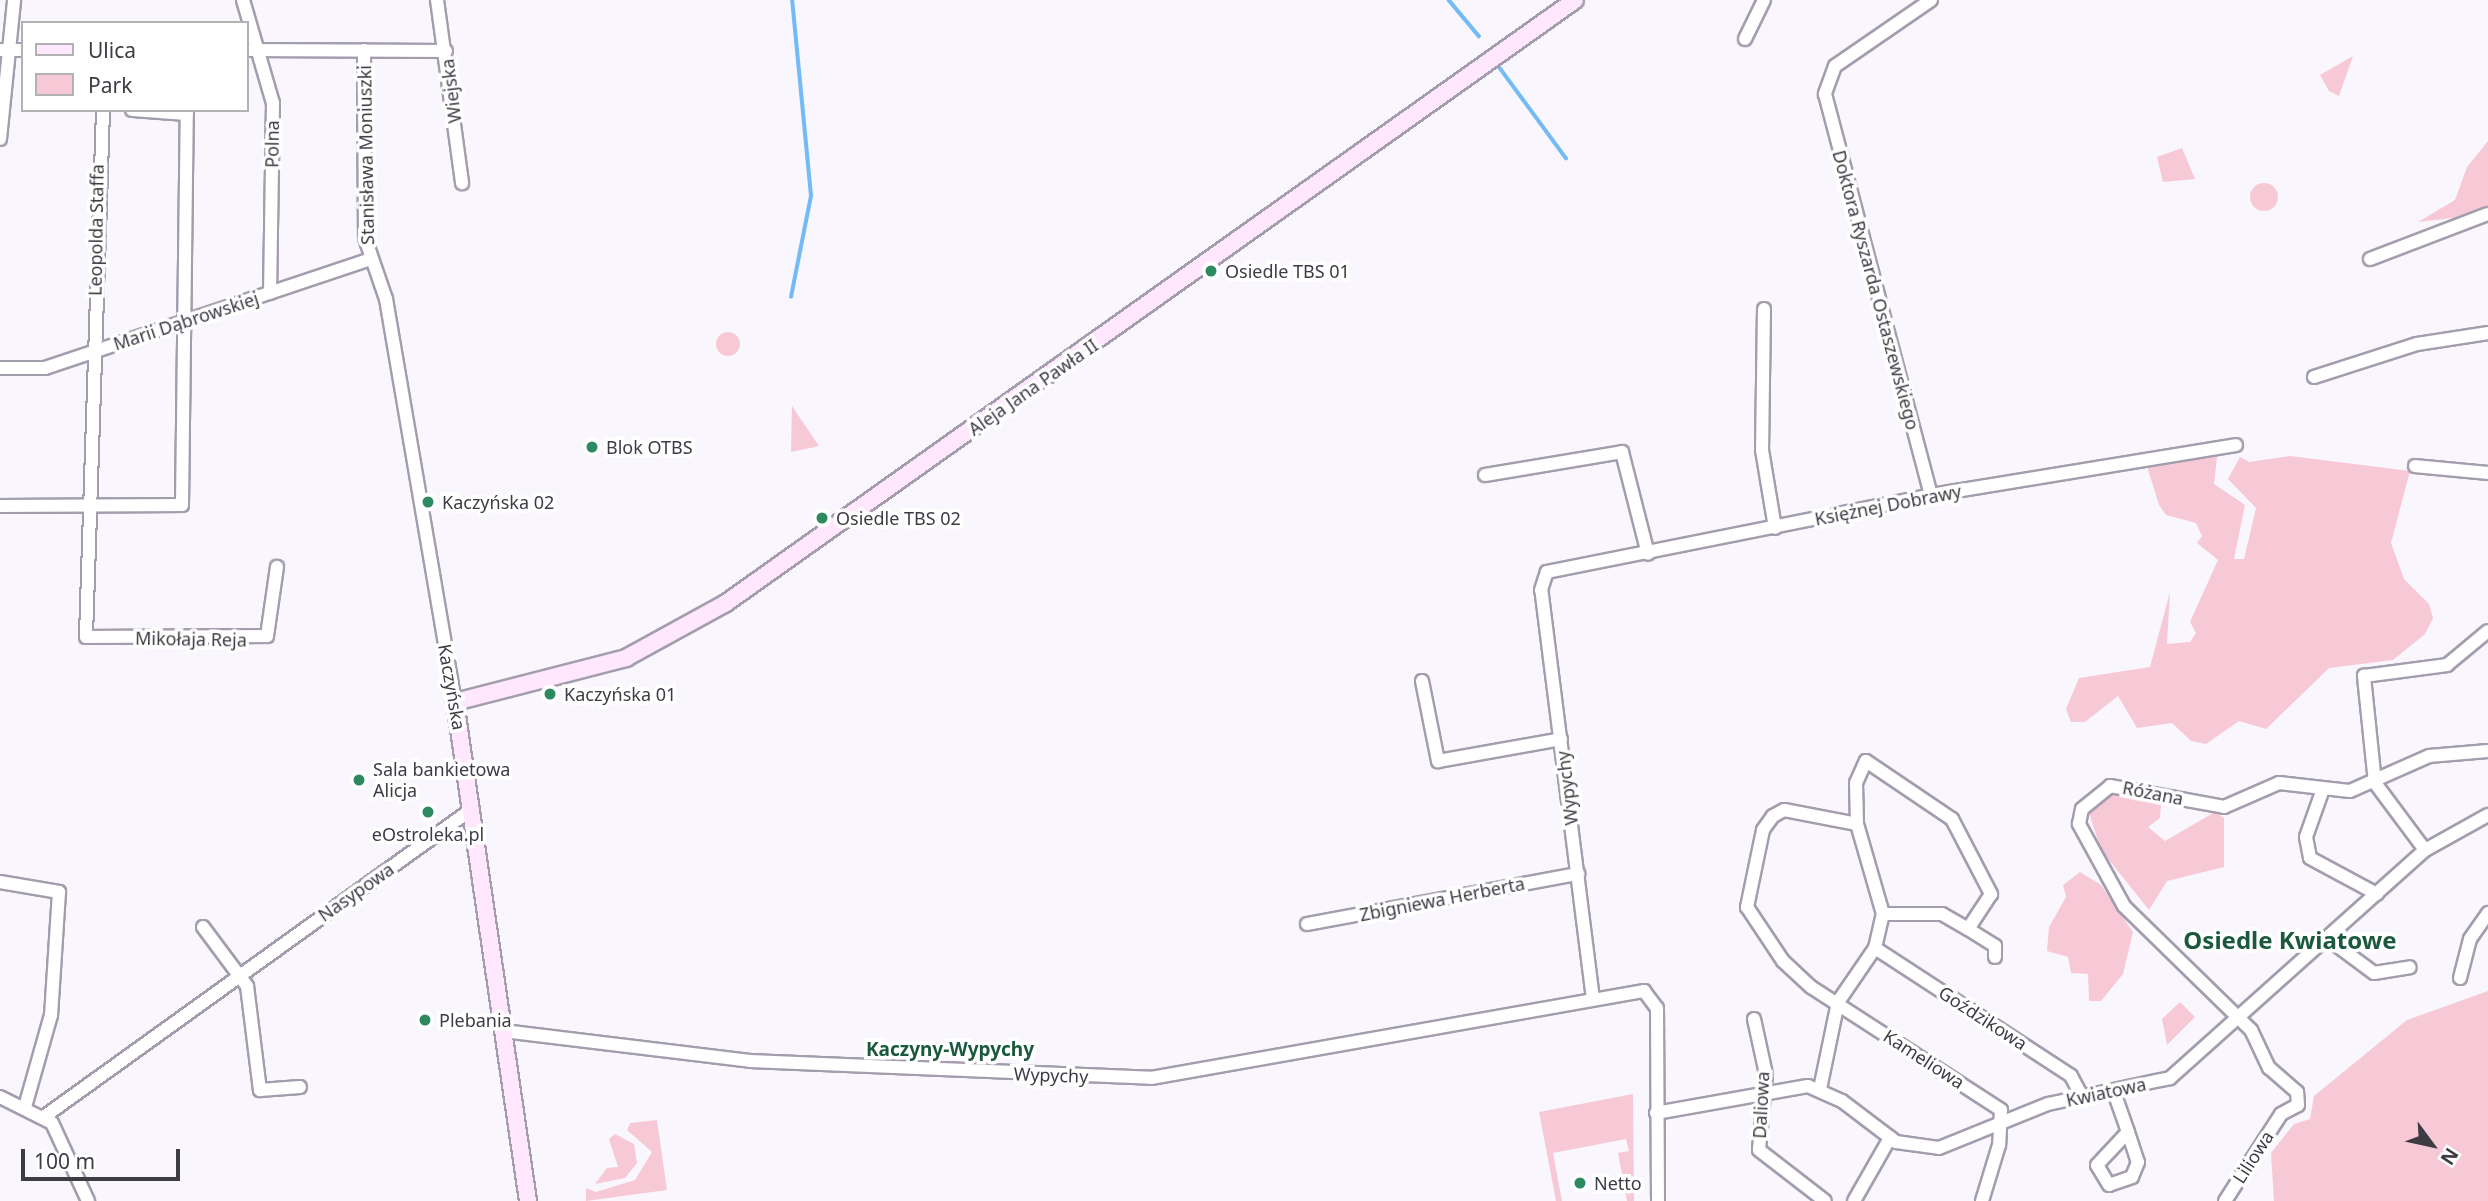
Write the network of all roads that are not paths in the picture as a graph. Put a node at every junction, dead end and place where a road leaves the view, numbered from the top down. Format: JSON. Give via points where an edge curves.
{"nodes":[{"id":1,"x":14,"y":0,"type":"edge"},
{"id":2,"x":243,"y":0,"type":"edge"},
{"id":3,"x":437,"y":0,"type":"edge"},
{"id":4,"x":1576,"y":0,"type":"edge"},
{"id":5,"x":1764,"y":0,"type":"edge"},
{"id":6,"x":1931,"y":0,"type":"edge"},
{"id":7,"x":247,"y":21,"type":"edge"},
{"id":8,"x":248,"y":26,"type":"edge"},
{"id":9,"x":1745,"y":39,"type":"dead end"},
{"id":10,"x":4,"y":50,"type":"edge"},
{"id":11,"x":253,"y":51,"type":"edge"},
{"id":12,"x":364,"y":51,"type":"junction"},
{"id":13,"x":446,"y":51,"type":"junction"},
{"id":14,"x":103,"y":112,"type":"edge"},
{"id":15,"x":187,"y":112,"type":"edge"},
{"id":16,"x":0,"y":139,"type":"edge"},
{"id":17,"x":461,"y":183,"type":"dead end"},
{"id":18,"x":2488,"y":214,"type":"edge"},
{"id":19,"x":370,"y":259,"type":"junction"},
{"id":20,"x":2370,"y":260,"type":"dead end"},
{"id":21,"x":270,"y":293,"type":"junction"},
{"id":22,"x":1764,"y":309,"type":"dead end"},
{"id":23,"x":185,"y":321,"type":"junction"},
{"id":24,"x":2488,"y":333,"type":"edge"},
{"id":25,"x":94,"y":352,"type":"junction"},
{"id":26,"x":0,"y":368,"type":"edge"},
{"id":27,"x":2314,"y":377,"type":"dead end"},
{"id":28,"x":2236,"y":445,"type":"dead end"},
{"id":29,"x":2415,"y":466,"type":"dead end"},
{"id":30,"x":2488,"y":472,"type":"edge"},
{"id":31,"x":1485,"y":475,"type":"dead end"},
{"id":32,"x":1931,"y":495,"type":"junction"},
{"id":33,"x":92,"y":504,"type":"junction"},
{"id":34,"x":0,"y":506,"type":"edge"},
{"id":35,"x":1775,"y":527,"type":"junction"},
{"id":36,"x":1648,"y":554,"type":"junction"},
{"id":37,"x":276,"y":567,"type":"dead end"},
{"id":38,"x":1543,"y":577,"type":"joint"},
{"id":39,"x":2488,"y":631,"type":"edge"},
{"id":40,"x":86,"y":637,"type":"joint"},
{"id":41,"x":1422,"y":681,"type":"dead end"},
{"id":42,"x":455,"y":702,"type":"junction"},
{"id":43,"x":1561,"y":738,"type":"junction"},
{"id":44,"x":2488,"y":751,"type":"edge"},
{"id":45,"x":2375,"y":783,"type":"junction"},
{"id":46,"x":2323,"y":789,"type":"junction"},
{"id":47,"x":472,"y":808,"type":"junction"},
{"id":48,"x":2488,"y":815,"type":"edge"},
{"id":49,"x":1857,"y":824,"type":"junction"},
{"id":50,"x":2425,"y":850,"type":"junction"},
{"id":51,"x":1578,"y":874,"type":"junction"},
{"id":52,"x":0,"y":882,"type":"edge"},
{"id":53,"x":2377,"y":894,"type":"junction"},
{"id":54,"x":2488,"y":913,"type":"edge"},
{"id":55,"x":1883,"y":914,"type":"junction"},
{"id":56,"x":1307,"y":924,"type":"dead end"},
{"id":57,"x":203,"y":927,"type":"dead end"},
{"id":58,"x":1968,"y":929,"type":"junction"},
{"id":59,"x":2328,"y":939,"type":"junction"},
{"id":60,"x":1875,"y":948,"type":"junction"},
{"id":61,"x":1995,"y":957,"type":"dead end"},
{"id":62,"x":2410,"y":967,"type":"dead end"},
{"id":63,"x":240,"y":975,"type":"junction"},
{"id":64,"x":2460,"y":978,"type":"dead end"},
{"id":65,"x":1593,"y":999,"type":"junction"},
{"id":66,"x":1838,"y":1002,"type":"junction"},
{"id":67,"x":2241,"y":1019,"type":"junction"},
{"id":68,"x":1754,"y":1020,"type":"dead end"},
{"id":69,"x":503,"y":1031,"type":"junction"},
{"id":70,"x":300,"y":1087,"type":"dead end"},
{"id":71,"x":1820,"y":1089,"type":"junction"},
{"id":72,"x":1765,"y":1090,"type":"junction"},
{"id":73,"x":2114,"y":1092,"type":"junction"},
{"id":74,"x":0,"y":1097,"type":"edge"},
{"id":75,"x":2082,"y":1097,"type":"junction"},
{"id":76,"x":25,"y":1107,"type":"junction"},
{"id":77,"x":1657,"y":1113,"type":"junction"},
{"id":78,"x":45,"y":1116,"type":"junction"},
{"id":79,"x":2003,"y":1122,"type":"junction"},
{"id":80,"x":2128,"y":1132,"type":"dead end"},
{"id":81,"x":1890,"y":1138,"type":"junction"},
{"id":82,"x":88,"y":1201,"type":"edge"},
{"id":83,"x":528,"y":1201,"type":"edge"},
{"id":84,"x":1658,"y":1201,"type":"edge"},
{"id":85,"x":1825,"y":1201,"type":"edge"},
{"id":86,"x":1854,"y":1201,"type":"edge"},
{"id":87,"x":1982,"y":1201,"type":"edge"},
{"id":88,"x":2225,"y":1201,"type":"edge"}],
"edges":[{"from":1,"to":10,"type":"street"},
{"from":2,"to":7,"type":"street","name":"Polna"},
{"from":3,"to":13,"type":"street","name":"Wiejska"},
{"from":4,"to":42,"type":"street","name":"Aleja Jana Pawła II","via":[[726,603],[626,658]]},
{"from":5,"to":9,"type":"street"},
{"from":6,"to":32,"type":"street","name":"Doktora Ryszarda Ostaszewskiego","via":[[1835,66],[1826,84]]},
{"from":8,"to":11,"type":"street","name":"Polna"},
{"from":10,"to":16,"type":"street"},
{"from":11,"to":12,"type":"street"},
{"from":11,"to":21,"type":"street","name":"Polna","via":[[273,103]]},
{"from":12,"to":13,"type":"street"},
{"from":12,"to":19,"type":"street","name":"Stanisława Moniuszki","via":[[365,238]]},
{"from":13,"to":17,"type":"street","name":"Wiejska"},
{"from":14,"to":25,"type":"street","name":"Leopolda Staffa"},
{"from":15,"to":23,"type":"street"},
{"from":18,"to":20,"type":"street"},
{"from":19,"to":21,"type":"street","name":"Marii Dąbrowskiej"},
{"from":19,"to":42,"type":"street","name":"Kaczyńska","via":[[388,309]]},
{"from":21,"to":23,"type":"street","name":"Marii Dąbrowskiej"},
{"from":22,"to":35,"type":"street","via":[[1762,450]]},
{"from":23,"to":25,"type":"street","name":"Marii Dąbrowskiej"},
{"from":23,"to":33,"type":"street","via":[[182,505]]},
{"from":24,"to":27,"type":"street","via":[[2417,344]]},
{"from":25,"to":26,"type":"street","name":"Marii Dąbrowskiej","via":[[37,370]]},
{"from":25,"to":33,"type":"street","name":"Leopolda Staffa"},
{"from":28,"to":32,"type":"street","name":"Księżnej Dobrawy"},
{"from":29,"to":30,"type":"street"},
{"from":31,"to":36,"type":"street","via":[[1622,452]]},
{"from":32,"to":35,"type":"street","name":"Księżnej Dobrawy"},
{"from":33,"to":34,"type":"street"},
{"from":33,"to":40,"type":"street","name":"Leopolda Staffa"},
{"from":35,"to":36,"type":"street","name":"Księżnej Dobrawy"},
{"from":36,"to":38,"type":"street","name":"Księżnej Dobrawy"},
{"from":37,"to":40,"type":"street","name":"Mikołaja Reja","via":[[267,636]]},
{"from":38,"to":43,"type":"street","name":"Wypychy"},
{"from":39,"to":45,"type":"street","via":[[2447,665],[2364,676]]},
{"from":41,"to":43,"type":"street","via":[[1438,761]]},
{"from":42,"to":47,"type":"street","name":"Kaczyńska"},
{"from":43,"to":51,"type":"street","name":"Wypychy"},
{"from":44,"to":45,"type":"street","name":"Różana","via":[[2428,756]]},
{"from":45,"to":46,"type":"street","name":"Różana","via":[[2350,791]]},
{"from":45,"to":50,"type":"street"},
{"from":46,"to":53,"type":"street","via":[[2306,837],[2310,858]]},
{"from":46,"to":67,"type":"street","name":"Różana","via":[[2279,783],[2224,807],[2110,786],[2079,816],[2124,906]]},
{"from":47,"to":63,"type":"street","name":"Nasypowa"},
{"from":47,"to":69,"type":"street","name":"Kaczyńska"},
{"from":48,"to":50,"type":"street","name":"Kwiatowa"},
{"from":49,"to":55,"type":"street"},
{"from":49,"to":58,"type":"street","via":[[1863,763],[1882,768],[1957,826],[1991,894]]},
{"from":49,"to":66,"type":"street","name":"Kameliowa","via":[[1784,810],[1773,816],[1746,895],[1783,961]]},
{"from":50,"to":53,"type":"street","name":"Kwiatowa"},
{"from":51,"to":56,"type":"street","name":"Zbigniewa Herberta"},
{"from":51,"to":65,"type":"street","name":"Wypychy"},
{"from":52,"to":76,"type":"street","via":[[59,892],[51,1016]]},
{"from":53,"to":59,"type":"street","name":"Kwiatowa"},
{"from":54,"to":64,"type":"street","via":[[2470,939]]},
{"from":55,"to":58,"type":"street","via":[[1942,914]]},
{"from":55,"to":60,"type":"street"},
{"from":57,"to":63,"type":"street"},
{"from":58,"to":61,"type":"street","via":[[1995,946]]},
{"from":59,"to":62,"type":"street","via":[[2374,973]]},
{"from":59,"to":67,"type":"street","name":"Kwiatowa"},
{"from":60,"to":66,"type":"street"},
{"from":60,"to":75,"type":"street","name":"Goździkowa","via":[[2071,1076]]},
{"from":63,"to":70,"type":"street","via":[[260,1090]]},
{"from":63,"to":78,"type":"street","name":"Nasypowa"},
{"from":65,"to":69,"type":"street","name":"Wypychy","via":[[1151,1078],[750,1061]]},
{"from":65,"to":77,"type":"street","name":"Wypychy","via":[[1644,991],[1657,1008]]},
{"from":66,"to":71,"type":"street"},
{"from":66,"to":79,"type":"street","name":"Kameliowa","via":[[1996,1106]]},
{"from":67,"to":73,"type":"street","name":"Kwiatowa","via":[[2179,1073]]},
{"from":67,"to":88,"type":"street","name":"Liliowa","via":[[2269,1068],[2299,1098],[2281,1114]]},
{"from":68,"to":72,"type":"street","name":"Daliowa"},
{"from":69,"to":83,"type":"street","name":"Kaczyńska"},
{"from":71,"to":72,"type":"street"},
{"from":71,"to":81,"type":"street","name":"Kwiatowa"},
{"from":72,"to":77,"type":"street"},
{"from":72,"to":85,"type":"street","name":"Daliowa","via":[[1761,1153]]},
{"from":73,"to":75,"type":"street","name":"Kwiatowa"},
{"from":73,"to":80,"type":"street"},
{"from":74,"to":76,"type":"street"},
{"from":75,"to":79,"type":"street","name":"Kwiatowa"},
{"from":76,"to":78,"type":"street"},
{"from":77,"to":84,"type":"street"},
{"from":78,"to":82,"type":"street","via":[[66,1144]]},
{"from":79,"to":81,"type":"street","name":"Kwiatowa","via":[[1947,1147],[1919,1148]]},
{"from":79,"to":87,"type":"street"},
{"from":81,"to":86,"type":"street"}]}
